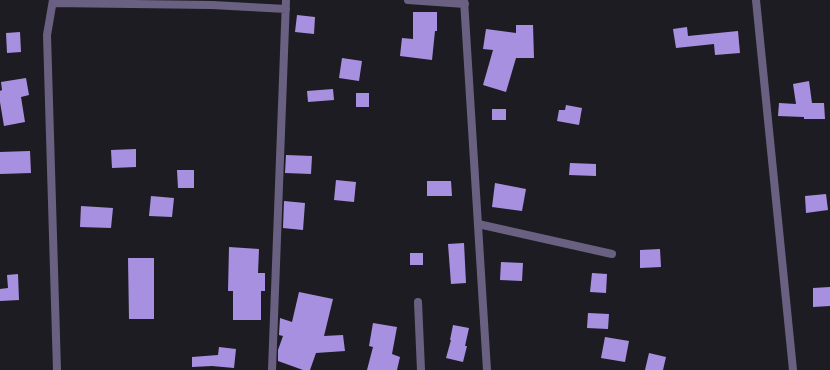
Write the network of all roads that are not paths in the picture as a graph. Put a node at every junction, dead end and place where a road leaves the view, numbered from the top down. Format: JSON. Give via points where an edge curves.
{"nodes":[{"id":1,"x":408,"y":0,"type":"edge"},
{"id":2,"x":756,"y":0,"type":"edge"},
{"id":3,"x":53,"y":1,"type":"edge"},
{"id":4,"x":464,"y":2,"type":"edge"},
{"id":5,"x":212,"y":3,"type":"edge"},
{"id":6,"x":286,"y":4,"type":"edge"},
{"id":7,"x":478,"y":224,"type":"junction"},
{"id":8,"x":612,"y":254,"type":"dead end"},
{"id":9,"x":418,"y":302,"type":"dead end"},
{"id":10,"x":57,"y":370,"type":"edge"},
{"id":11,"x":272,"y":370,"type":"edge"},
{"id":12,"x":421,"y":370,"type":"edge"},
{"id":13,"x":488,"y":370,"type":"edge"},
{"id":14,"x":793,"y":370,"type":"edge"}],
"edges":[{"from":1,"to":4,"type":"street"},
{"from":2,"to":14,"type":"street"},
{"from":3,"to":5,"type":"street"},
{"from":3,"to":10,"type":"street","via":[[47,35]]},
{"from":4,"to":7,"type":"street"},
{"from":5,"to":6,"type":"street"},
{"from":6,"to":11,"type":"street"},
{"from":7,"to":8,"type":"street"},
{"from":7,"to":13,"type":"street"},
{"from":9,"to":12,"type":"street"}]}
